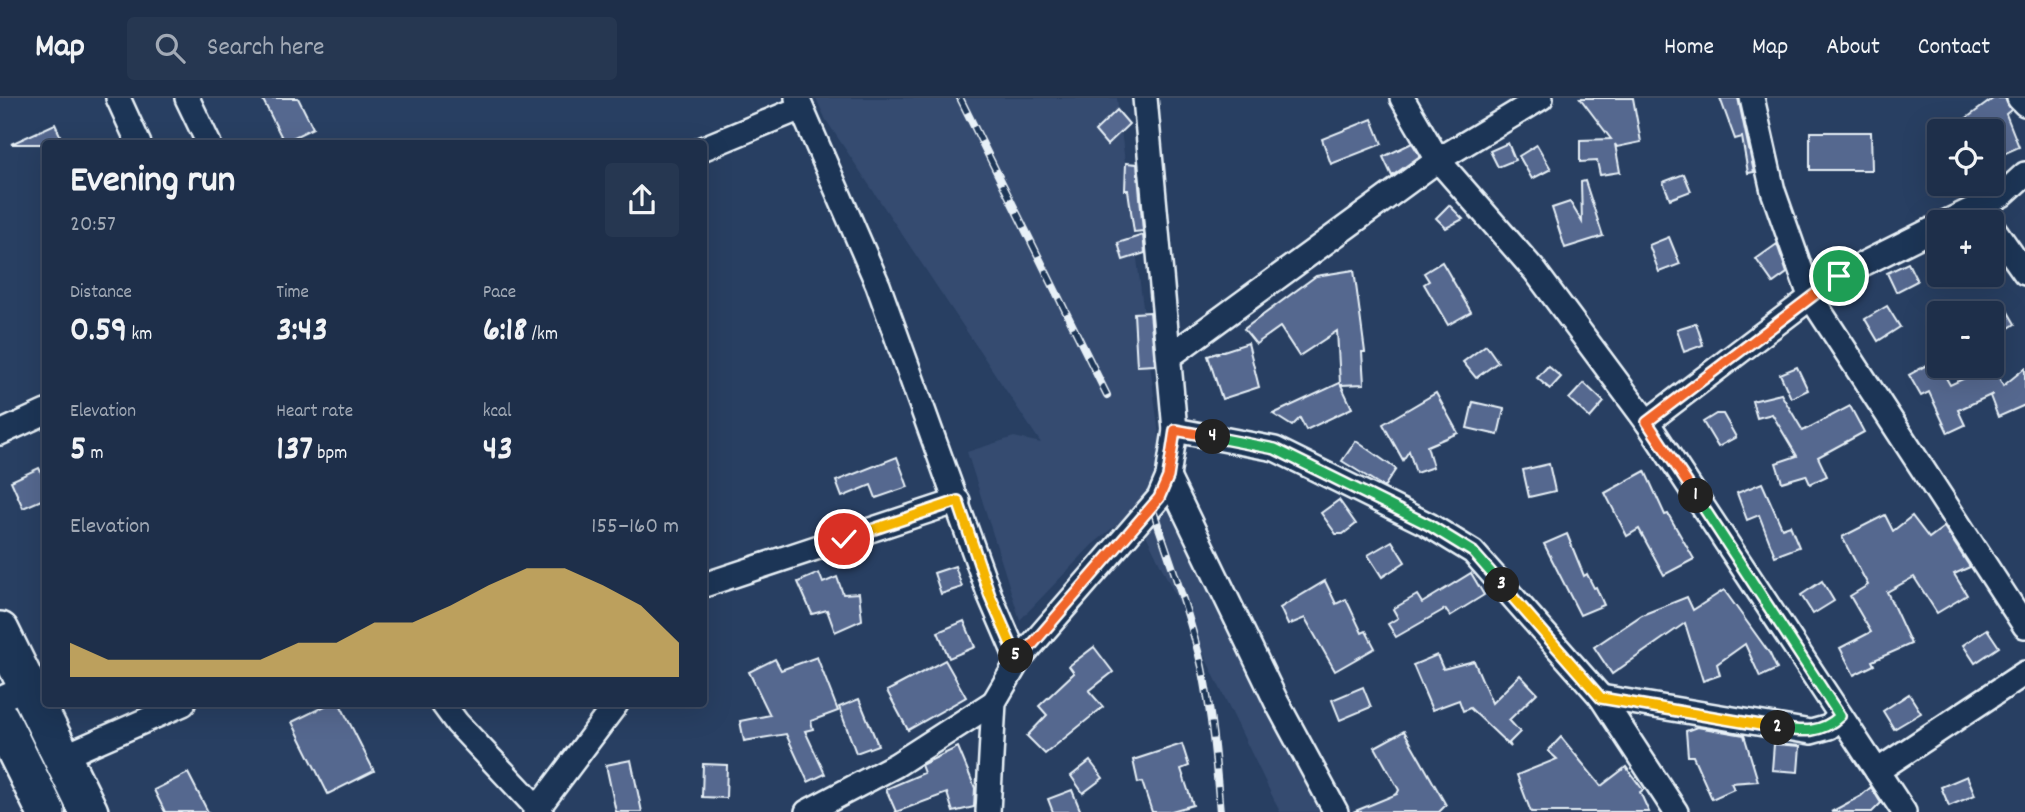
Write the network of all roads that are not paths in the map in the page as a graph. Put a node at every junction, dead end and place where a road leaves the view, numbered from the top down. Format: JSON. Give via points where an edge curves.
{"nodes":[{"id":1,"x":118,"y":98,"type":"edge"},
{"id":2,"x":187,"y":98,"type":"edge"},
{"id":3,"x":1145,"y":98,"type":"edge"},
{"id":4,"x":1402,"y":98,"type":"edge"},
{"id":5,"x":1541,"y":98,"type":"edge"},
{"id":6,"x":1752,"y":98,"type":"edge"},
{"id":7,"x":2019,"y":98,"type":"edge"},
{"id":8,"x":799,"y":103,"type":"edge"},
{"id":9,"x":2025,"y":104,"type":"edge"},
{"id":10,"x":137,"y":140,"type":"edge"},
{"id":11,"x":207,"y":140,"type":"edge"},
{"id":12,"x":707,"y":147,"type":"edge"},
{"id":13,"x":1438,"y":160,"type":"junction"},
{"id":14,"x":2025,"y":174,"type":"edge"},
{"id":15,"x":1992,"y":210,"type":"edge"},
{"id":16,"x":1927,"y":232,"type":"edge"},
{"id":17,"x":2004,"y":243,"type":"edge"},
{"id":18,"x":2025,"y":273,"type":"edge"},
{"id":19,"x":1810,"y":296,"type":"junction"},
{"id":20,"x":1170,"y":356,"type":"junction"},
{"id":21,"x":42,"y":414,"type":"edge"},
{"id":22,"x":1647,"y":422,"type":"junction"},
{"id":23,"x":1175,"y":430,"type":"junction"},
{"id":24,"x":0,"y":433,"type":"edge"},
{"id":25,"x":1168,"y":477,"type":"junction"},
{"id":26,"x":958,"y":501,"type":"junction"},
{"id":27,"x":707,"y":585,"type":"edge"},
{"id":28,"x":2025,"y":626,"type":"edge"},
{"id":29,"x":0,"y":631,"type":"edge"},
{"id":30,"x":1018,"y":661,"type":"junction"},
{"id":31,"x":2025,"y":673,"type":"edge"},
{"id":32,"x":13,"y":693,"type":"edge"},
{"id":33,"x":1601,"y":698,"type":"junction"},
{"id":34,"x":994,"y":702,"type":"junction"},
{"id":35,"x":176,"y":707,"type":"edge"},
{"id":36,"x":445,"y":707,"type":"edge"},
{"id":37,"x":614,"y":707,"type":"edge"},
{"id":38,"x":1840,"y":716,"type":"junction"},
{"id":39,"x":0,"y":719,"type":"edge"},
{"id":40,"x":62,"y":757,"type":"junction"},
{"id":41,"x":1877,"y":771,"type":"junction"},
{"id":42,"x":537,"y":811,"type":"edge"},
{"id":43,"x":46,"y":812,"type":"edge"},
{"id":44,"x":89,"y":812,"type":"edge"},
{"id":45,"x":807,"y":812,"type":"edge"},
{"id":46,"x":988,"y":812,"type":"edge"},
{"id":47,"x":1336,"y":812,"type":"edge"},
{"id":48,"x":1676,"y":812,"type":"edge"},
{"id":49,"x":1904,"y":812,"type":"edge"}],
"edges":[{"from":1,"to":10,"type":"street"},
{"from":2,"to":11,"type":"street"},
{"from":3,"to":20,"type":"street"},
{"from":4,"to":13,"type":"street"},
{"from":5,"to":13,"type":"street"},
{"from":6,"to":19,"type":"street","via":[[1773,191]]},
{"from":7,"to":9,"type":"street"},
{"from":8,"to":12,"type":"street"},
{"from":8,"to":26,"type":"street","via":[[878,285]]},
{"from":13,"to":20,"type":"street"},
{"from":13,"to":22,"type":"street","via":[[1535,271]]},
{"from":14,"to":15,"type":"street"},
{"from":16,"to":19,"type":"street","via":[[1839,276]]},
{"from":17,"to":18,"type":"street"},
{"from":19,"to":22,"type":"street"},
{"from":19,"to":28,"type":"street"},
{"from":20,"to":23,"type":"street"},
{"from":21,"to":24,"type":"street"},
{"from":22,"to":38,"type":"street"},
{"from":23,"to":25,"type":"street"},
{"from":23,"to":33,"type":"street","via":[[1275,449],[1429,525],[1473,552]]},
{"from":25,"to":30,"type":"street","via":[[1159,498]]},
{"from":25,"to":47,"type":"street","via":[[1276,701]]},
{"from":26,"to":27,"type":"street"},
{"from":26,"to":30,"type":"street"},
{"from":29,"to":32,"type":"highway"},
{"from":30,"to":34,"type":"street"},
{"from":31,"to":41,"type":"street"},
{"from":32,"to":40,"type":"highway"},
{"from":33,"to":38,"type":"street","via":[[1811,732],[1829,727]]},
{"from":33,"to":48,"type":"street"},
{"from":34,"to":45,"type":"street","via":[[896,765]]},
{"from":34,"to":46,"type":"street"},
{"from":35,"to":40,"type":"street"},
{"from":36,"to":42,"type":"street"},
{"from":37,"to":42,"type":"street"},
{"from":38,"to":41,"type":"street"},
{"from":39,"to":43,"type":"highway"},
{"from":40,"to":44,"type":"highway"},
{"from":41,"to":49,"type":"street"}]}
